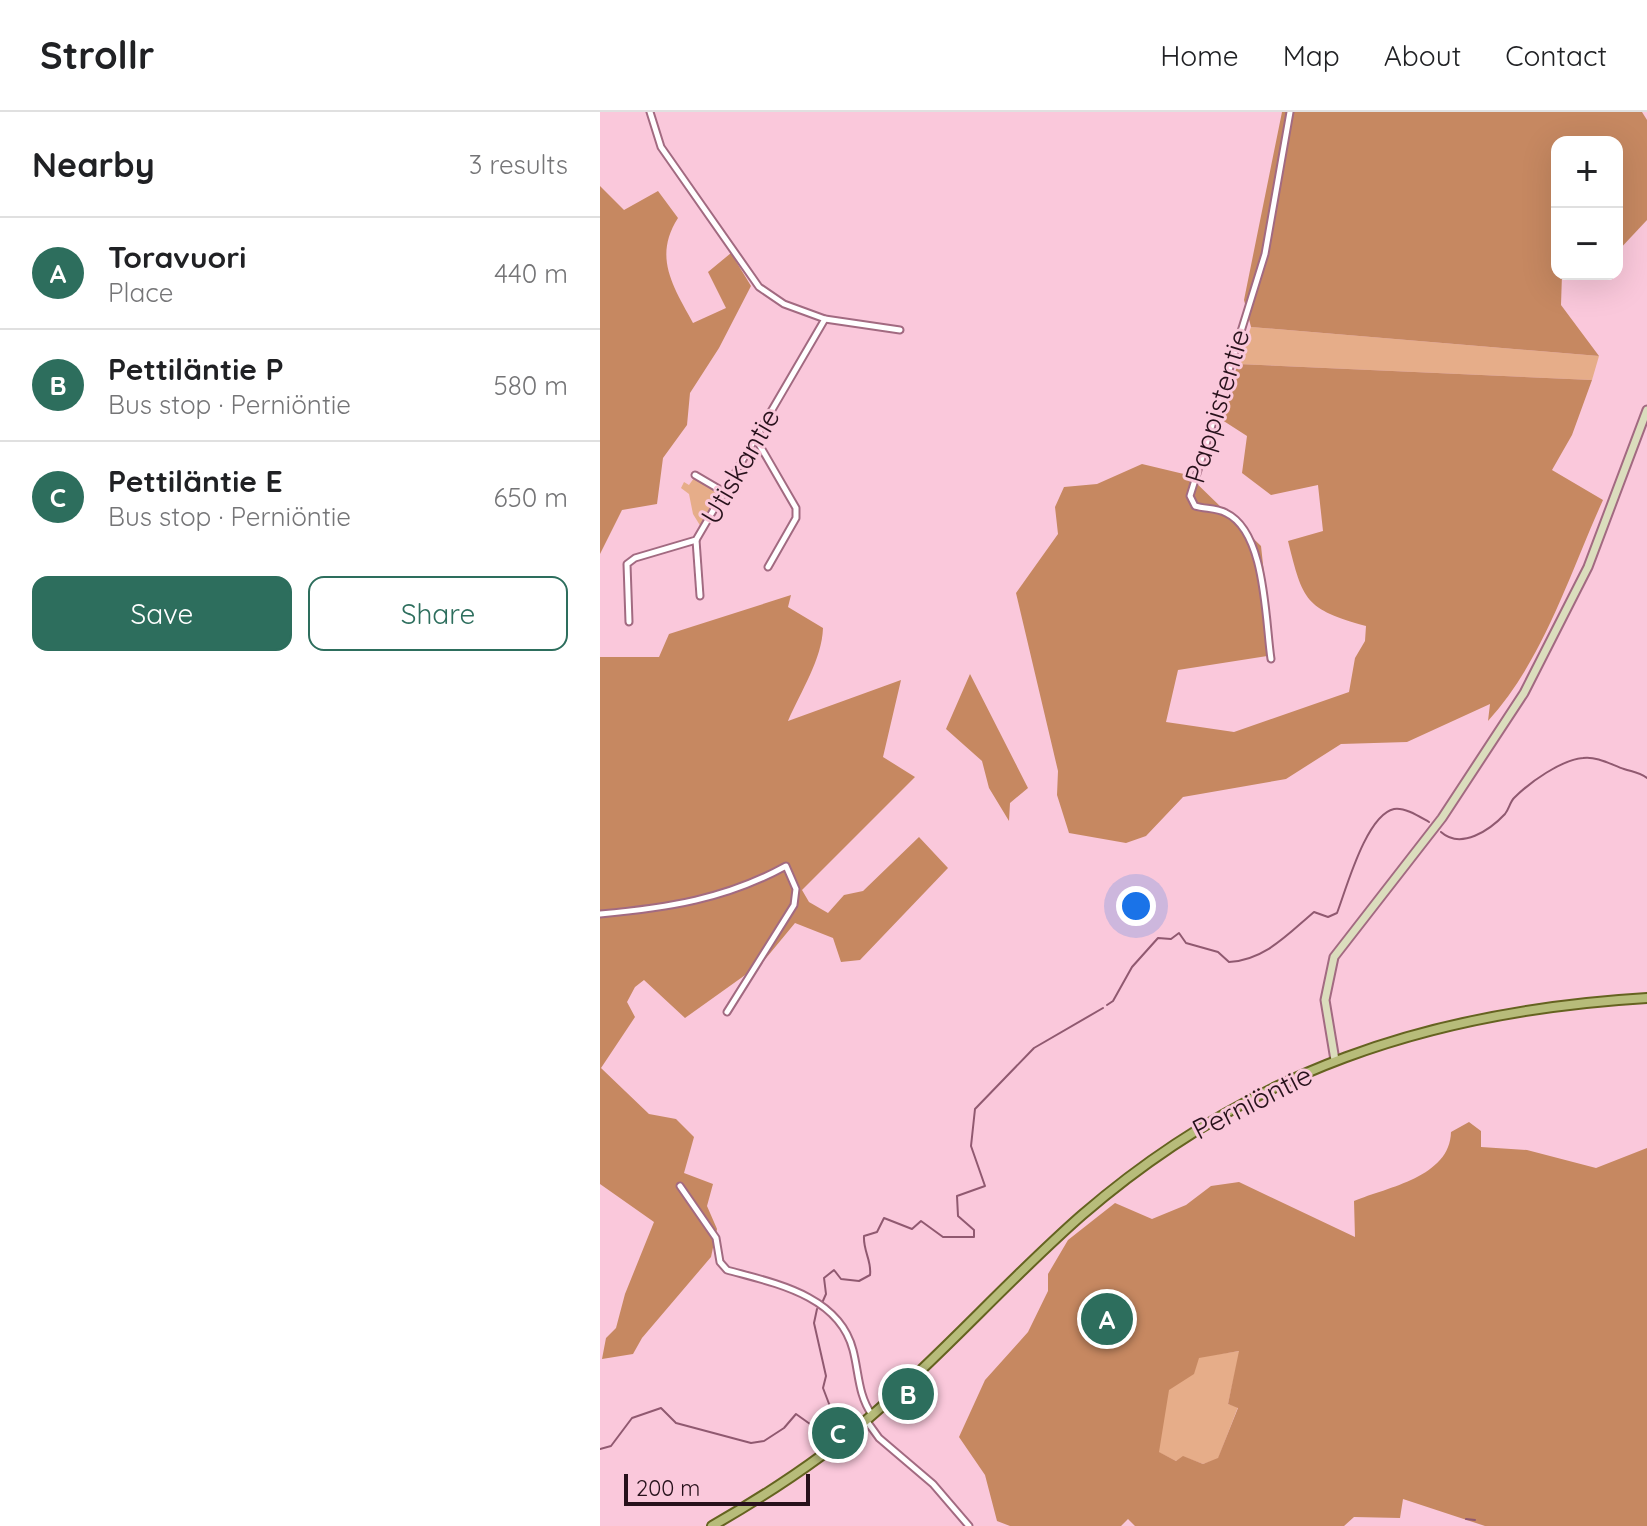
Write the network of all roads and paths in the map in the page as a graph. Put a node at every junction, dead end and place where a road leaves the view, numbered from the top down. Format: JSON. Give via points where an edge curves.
{"nodes":[{"id":1,"x":650,"y":112,"type":"edge"},
{"id":2,"x":1289,"y":115,"type":"edge"},
{"id":3,"x":825,"y":319,"type":"junction"},
{"id":4,"x":900,"y":330,"type":"dead end"},
{"id":5,"x":1647,"y":410,"type":"edge"},
{"id":6,"x":756,"y":439,"type":"junction"},
{"id":7,"x":695,"y":475,"type":"dead end"},
{"id":8,"x":724,"y":492,"type":"junction"},
{"id":9,"x":696,"y":540,"type":"junction"},
{"id":10,"x":768,"y":567,"type":"dead end"},
{"id":11,"x":700,"y":596,"type":"dead end"},
{"id":12,"x":629,"y":622,"type":"dead end"},
{"id":13,"x":1271,"y":659,"type":"dead end"},
{"id":14,"x":600,"y":914,"type":"edge"},
{"id":15,"x":1647,"y":998,"type":"edge"},
{"id":16,"x":727,"y":1012,"type":"dead end"},
{"id":17,"x":1335,"y":1060,"type":"junction"},
{"id":18,"x":680,"y":1186,"type":"dead end"},
{"id":19,"x":869,"y":1418,"type":"junction"},
{"id":20,"x":712,"y":1526,"type":"edge"},
{"id":21,"x":969,"y":1526,"type":"edge"}],
"edges":[{"from":1,"to":3,"type":"street","via":[[661,147],[748,275],[784,304]]},
{"from":2,"to":13,"type":"street","name":"Pappistentie","via":[[1265,254],[1190,496],[1195,506],[1235,518],[1254,544]]},
{"from":3,"to":4,"type":"street"},
{"from":3,"to":6,"type":"street","name":"Utiskantie"},
{"from":5,"to":17,"type":"main road","name":"Perniöntie","via":[[1588,567],[1524,693],[1457,797],[1334,957],[1325,1000]]},
{"from":6,"to":8,"type":"street","name":"Utiskantie"},
{"from":6,"to":10,"type":"street","via":[[796,508],[796,518]]},
{"from":7,"to":8,"type":"street"},
{"from":8,"to":9,"type":"street","name":"Utiskantie"},
{"from":9,"to":11,"type":"street"},
{"from":9,"to":12,"type":"street","name":"Utiskantie","via":[[627,564]]},
{"from":14,"to":16,"type":"street","via":[[698,902],[753,884],[786,866],[797,898]]},
{"from":15,"to":17,"type":"main road","via":[[1484,1016]]},
{"from":17,"to":19,"type":"main road","name":"Perniöntie","via":[[1256,1094],[1139,1169],[1071,1225]]},
{"from":18,"to":19,"type":"street","via":[[716,1238],[720,1262],[727,1270],[798,1292],[838,1319],[850,1340]]},
{"from":19,"to":20,"type":"main road","name":"Perniöntie","via":[[765,1495]]},
{"from":19,"to":21,"type":"street","via":[[879,1438],[933,1484]]}]}
